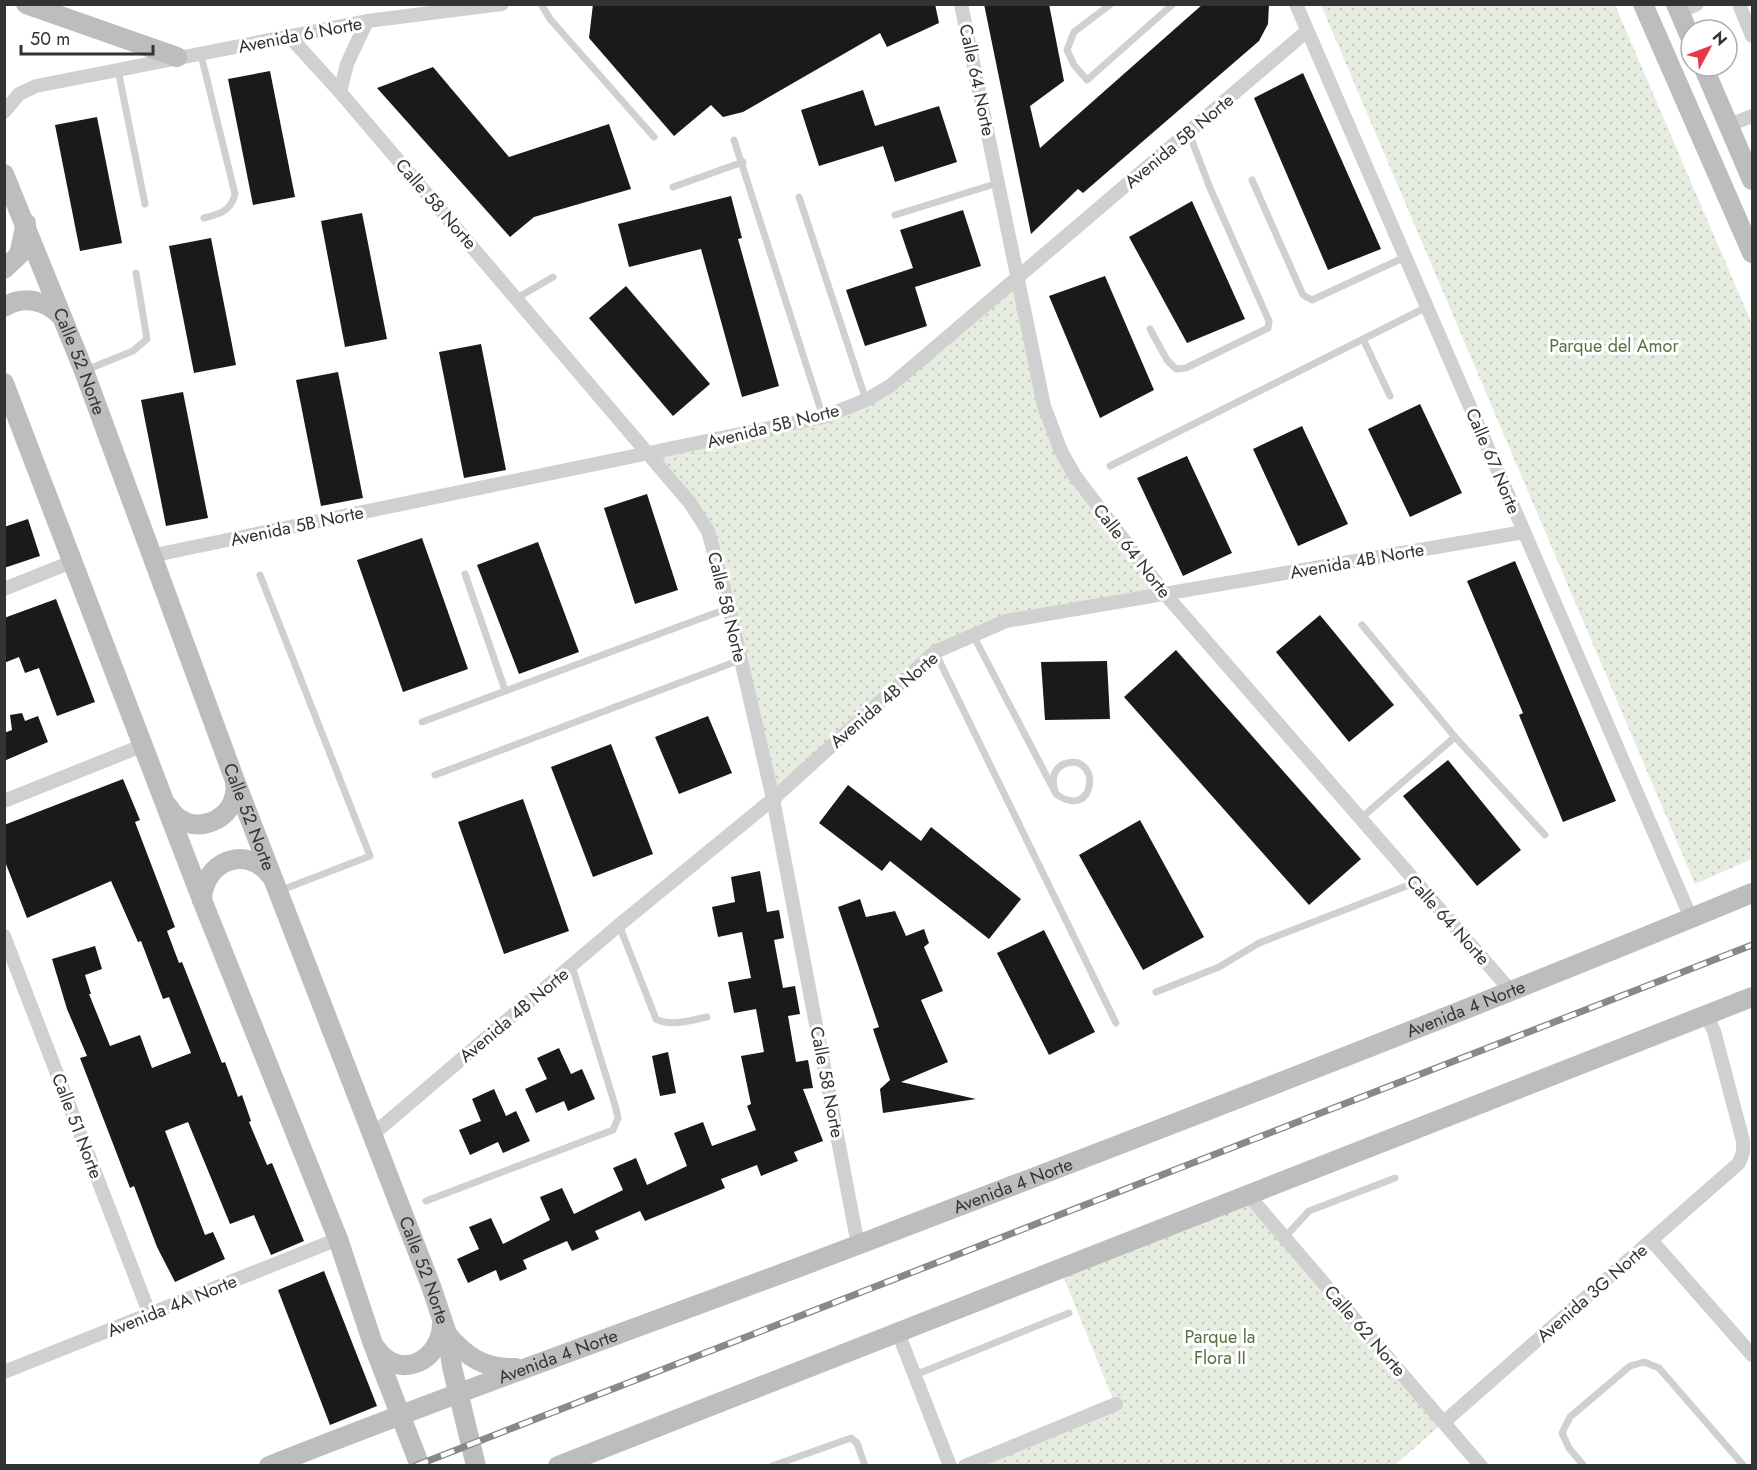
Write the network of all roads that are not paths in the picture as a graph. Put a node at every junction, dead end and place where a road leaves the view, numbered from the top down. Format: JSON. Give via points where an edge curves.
{"nodes":[{"id":1,"x":26,"y":4,"type":"edge"},
{"id":2,"x":502,"y":4,"type":"edge"},
{"id":3,"x":542,"y":4,"type":"edge"},
{"id":4,"x":961,"y":4,"type":"edge"},
{"id":5,"x":1111,"y":4,"type":"edge"},
{"id":6,"x":1173,"y":4,"type":"edge"},
{"id":7,"x":1296,"y":4,"type":"edge"},
{"id":8,"x":1643,"y":4,"type":"edge"},
{"id":9,"x":1739,"y":4,"type":"edge"},
{"id":10,"x":367,"y":21,"type":"junction"},
{"id":11,"x":1307,"y":31,"type":"junction"},
{"id":12,"x":1752,"y":36,"type":"edge"},
{"id":13,"x":290,"y":37,"type":"junction"},
{"id":14,"x":201,"y":55,"type":"junction"},
{"id":15,"x":177,"y":57,"type":"junction"},
{"id":16,"x":118,"y":70,"type":"junction"},
{"id":17,"x":1708,"y":78,"type":"edge"},
{"id":18,"x":340,"y":92,"type":"junction"},
{"id":19,"x":4,"y":112,"type":"edge"},
{"id":20,"x":1752,"y":116,"type":"edge"},
{"id":21,"x":1729,"y":125,"type":"junction"},
{"id":22,"x":1189,"y":133,"type":"junction"},
{"id":23,"x":654,"y":137,"type":"dead end"},
{"id":24,"x":735,"y":140,"type":"dead end"},
{"id":25,"x":743,"y":162,"type":"junction"},
{"id":26,"x":4,"y":174,"type":"edge"},
{"id":27,"x":1252,"y":180,"type":"dead end"},
{"id":28,"x":1752,"y":180,"type":"edge"},
{"id":29,"x":998,"y":183,"type":"junction"},
{"id":30,"x":672,"y":187,"type":"dead end"},
{"id":31,"x":799,"y":196,"type":"dead end"},
{"id":32,"x":145,"y":204,"type":"dead end"},
{"id":33,"x":895,"y":215,"type":"dead end"},
{"id":34,"x":204,"y":218,"type":"dead end"},
{"id":35,"x":26,"y":223,"type":"junction"},
{"id":36,"x":1752,"y":253,"type":"edge"},
{"id":37,"x":1405,"y":257,"type":"junction"},
{"id":38,"x":4,"y":269,"type":"edge"},
{"id":39,"x":136,"y":273,"type":"dead end"},
{"id":40,"x":1017,"y":276,"type":"junction"},
{"id":41,"x":553,"y":277,"type":"dead end"},
{"id":42,"x":517,"y":298,"type":"junction"},
{"id":43,"x":4,"y":308,"type":"edge"},
{"id":44,"x":1427,"y":308,"type":"junction"},
{"id":45,"x":61,"y":316,"type":"junction"},
{"id":46,"x":1150,"y":328,"type":"dead end"},
{"id":47,"x":1364,"y":341,"type":"junction"},
{"id":48,"x":84,"y":371,"type":"junction"},
{"id":49,"x":4,"y":383,"type":"edge"},
{"id":50,"x":1390,"y":396,"type":"dead end"},
{"id":51,"x":866,"y":400,"type":"junction"},
{"id":52,"x":823,"y":417,"type":"junction"},
{"id":53,"x":648,"y":454,"type":"junction"},
{"id":54,"x":1110,"y":466,"type":"dead end"},
{"id":55,"x":1524,"y":532,"type":"junction"},
{"id":56,"x":150,"y":556,"type":"junction"},
{"id":57,"x":74,"y":561,"type":"junction"},
{"id":58,"x":465,"y":574,"type":"dead end"},
{"id":59,"x":260,"y":575,"type":"dead end"},
{"id":60,"x":4,"y":589,"type":"edge"},
{"id":61,"x":1165,"y":594,"type":"junction"},
{"id":62,"x":729,"y":608,"type":"junction"},
{"id":63,"x":1362,"y":625,"type":"dead end"},
{"id":64,"x":973,"y":635,"type":"junction"},
{"id":65,"x":935,"y":652,"type":"junction"},
{"id":66,"x":740,"y":660,"type":"junction"},
{"id":67,"x":505,"y":690,"type":"junction"},
{"id":68,"x":422,"y":722,"type":"dead end"},
{"id":69,"x":1455,"y":737,"type":"junction"},
{"id":70,"x":144,"y":746,"type":"junction"},
{"id":71,"x":435,"y":775,"type":"dead end"},
{"id":72,"x":234,"y":778,"type":"junction"},
{"id":73,"x":1056,"y":794,"type":"junction"},
{"id":74,"x":773,"y":800,"type":"junction"},
{"id":75,"x":4,"y":801,"type":"edge"},
{"id":76,"x":165,"y":801,"type":"junction"},
{"id":77,"x":1361,"y":819,"type":"junction"},
{"id":78,"x":1545,"y":835,"type":"dead end"},
{"id":79,"x":1414,"y":883,"type":"junction"},
{"id":80,"x":275,"y":885,"type":"junction"},
{"id":81,"x":1752,"y":893,"type":"edge"},
{"id":82,"x":202,"y":900,"type":"junction"},
{"id":83,"x":1691,"y":918,"type":"junction"},
{"id":84,"x":619,"y":925,"type":"junction"},
{"id":85,"x":4,"y":936,"type":"edge"},
{"id":86,"x":572,"y":966,"type":"junction"},
{"id":87,"x":1511,"y":991,"type":"junction"},
{"id":88,"x":1156,"y":992,"type":"dead end"},
{"id":89,"x":1752,"y":997,"type":"edge"},
{"id":90,"x":1706,"y":1015,"type":"junction"},
{"id":91,"x":707,"y":1017,"type":"dead end"},
{"id":92,"x":1116,"y":1023,"type":"dead end"},
{"id":93,"x":371,"y":1136,"type":"junction"},
{"id":94,"x":1395,"y":1178,"type":"dead end"},
{"id":95,"x":1248,"y":1197,"type":"junction"},
{"id":96,"x":426,"y":1201,"type":"dead end"},
{"id":97,"x":1284,"y":1238,"type":"junction"},
{"id":98,"x":338,"y":1239,"type":"junction"},
{"id":99,"x":1652,"y":1241,"type":"junction"},
{"id":100,"x":858,"y":1245,"type":"junction"},
{"id":101,"x":1069,"y":1314,"type":"dead end"},
{"id":102,"x":150,"y":1315,"type":"junction"},
{"id":103,"x":444,"y":1328,"type":"junction"},
{"id":104,"x":897,"y":1330,"type":"junction"},
{"id":105,"x":373,"y":1344,"type":"junction"},
{"id":106,"x":1752,"y":1355,"type":"edge"},
{"id":107,"x":533,"y":1364,"type":"junction"},
{"id":108,"x":4,"y":1372,"type":"edge"},
{"id":109,"x":915,"y":1375,"type":"junction"},
{"id":110,"x":459,"y":1393,"type":"junction"},
{"id":111,"x":1116,"y":1404,"type":"dead end"},
{"id":112,"x":402,"y":1413,"type":"junction"},
{"id":113,"x":1444,"y":1422,"type":"junction"},
{"id":114,"x":269,"y":1466,"type":"edge"},
{"id":115,"x":420,"y":1466,"type":"edge"},
{"id":116,"x":476,"y":1466,"type":"edge"},
{"id":117,"x":558,"y":1466,"type":"edge"},
{"id":118,"x":772,"y":1466,"type":"edge"},
{"id":119,"x":865,"y":1466,"type":"edge"},
{"id":120,"x":950,"y":1466,"type":"edge"},
{"id":121,"x":965,"y":1466,"type":"edge"},
{"id":122,"x":1481,"y":1466,"type":"edge"},
{"id":123,"x":1584,"y":1466,"type":"edge"},
{"id":124,"x":1744,"y":1466,"type":"edge"}],
"edges":[{"from":1,"to":15,"type":"main road"},
{"from":2,"to":10,"type":"street","name":"Avenida 6 Norte"},
{"from":3,"to":23,"type":"lane","via":[[550,19]]},
{"from":4,"to":29,"type":"street","name":"Calle 64 Norte"},
{"from":5,"to":6,"type":"lane","via":[[1074,32],[1067,50],[1087,80]]},
{"from":7,"to":11,"type":"street","name":"Calle 67 Norte"},
{"from":8,"to":36,"type":"main road"},
{"from":9,"to":12,"type":"street"},
{"from":10,"to":13,"type":"street","name":"Avenida 6 Norte"},
{"from":10,"to":18,"type":"street","via":[[347,64]]},
{"from":11,"to":22,"type":"street","name":"Avenida 5B Norte"},
{"from":11,"to":37,"type":"street","name":"Calle 67 Norte"},
{"from":13,"to":14,"type":"street","name":"Avenida 6 Norte"},
{"from":13,"to":18,"type":"street","name":"Calle 58 Norte"},
{"from":14,"to":15,"type":"street","name":"Avenida 6 Norte"},
{"from":14,"to":34,"type":"lane","via":[[235,194],[223,213]]},
{"from":15,"to":16,"type":"street","name":"Avenida 6 Norte"},
{"from":16,"to":19,"type":"street","name":"Avenida 6 Norte","via":[[36,86],[20,93]]},
{"from":16,"to":32,"type":"lane"},
{"from":17,"to":21,"type":"main road"},
{"from":18,"to":42,"type":"street","name":"Calle 58 Norte"},
{"from":20,"to":21,"type":"street"},
{"from":21,"to":28,"type":"main road"},
{"from":22,"to":40,"type":"street","name":"Avenida 5B Norte"},
{"from":22,"to":46,"type":"lane","via":[[1269,321],[1268,328],[1186,368],[1176,369]]},
{"from":24,"to":25,"type":"lane"},
{"from":25,"to":30,"type":"lane"},
{"from":25,"to":52,"type":"lane"},
{"from":26,"to":35,"type":"main road","name":"Calle 52 Norte"},
{"from":27,"to":37,"type":"lane","via":[[1303,295],[1312,300]]},
{"from":29,"to":33,"type":"lane"},
{"from":29,"to":40,"type":"street","name":"Calle 64 Norte"},
{"from":31,"to":51,"type":"lane"},
{"from":35,"to":38,"type":"main road","via":[[19,255]]},
{"from":35,"to":45,"type":"main road","name":"Calle 52 Norte"},
{"from":37,"to":44,"type":"street","name":"Calle 67 Norte"},
{"from":39,"to":48,"type":"lane","via":[[147,339],[134,351]]},
{"from":40,"to":51,"type":"street","name":"Avenida 5B Norte","via":[[890,386]]},
{"from":40,"to":61,"type":"street","name":"Calle 64 Norte","via":[[1044,406],[1062,451],[1075,476]]},
{"from":41,"to":42,"type":"lane"},
{"from":42,"to":53,"type":"street","name":"Calle 58 Norte"},
{"from":43,"to":45,"type":"main road","via":[[21,301],[36,301]]},
{"from":44,"to":47,"type":"lane"},
{"from":44,"to":55,"type":"street","name":"Calle 67 Norte"},
{"from":45,"to":48,"type":"main road","name":"Calle 52 Norte"},
{"from":47,"to":50,"type":"lane"},
{"from":47,"to":54,"type":"lane"},
{"from":48,"to":56,"type":"main road","name":"Calle 52 Norte"},
{"from":49,"to":57,"type":"main road"},
{"from":51,"to":52,"type":"street","name":"Avenida 5B Norte"},
{"from":52,"to":53,"type":"street","name":"Avenida 5B Norte"},
{"from":53,"to":56,"type":"street","name":"Avenida 5B Norte"},
{"from":53,"to":62,"type":"street","name":"Calle 58 Norte","via":[[690,503],[708,531]]},
{"from":55,"to":61,"type":"street","name":"Avenida 4B Norte"},
{"from":55,"to":83,"type":"street","name":"Calle 67 Norte"},
{"from":56,"to":72,"type":"main road","name":"Calle 52 Norte"},
{"from":57,"to":60,"type":"street"},
{"from":57,"to":70,"type":"main road"},
{"from":58,"to":67,"type":"lane"},
{"from":59,"to":80,"type":"lane","via":[[370,856]]},
{"from":61,"to":64,"type":"street","name":"Avenida 4B Norte","via":[[1006,621]]},
{"from":61,"to":77,"type":"street","name":"Calle 64 Norte"},
{"from":62,"to":66,"type":"street","name":"Calle 58 Norte"},
{"from":62,"to":67,"type":"lane"},
{"from":63,"to":69,"type":"lane"},
{"from":64,"to":65,"type":"street","name":"Avenida 4B Norte"},
{"from":64,"to":73,"type":"lane"},
{"from":65,"to":74,"type":"street","name":"Avenida 4B Norte"},
{"from":65,"to":92,"type":"lane"},
{"from":66,"to":71,"type":"lane"},
{"from":66,"to":74,"type":"street","name":"Calle 58 Norte"},
{"from":67,"to":68,"type":"lane"},
{"from":69,"to":77,"type":"lane"},
{"from":69,"to":78,"type":"lane"},
{"from":70,"to":75,"type":"street"},
{"from":70,"to":76,"type":"main road"},
{"from":72,"to":76,"type":"main road","via":[[234,800],[221,818],[211,824],[188,823],[178,818]]},
{"from":72,"to":80,"type":"main road","name":"Calle 52 Norte"},
{"from":73,"to":73,"type":"lane","via":[[1065,800],[1084,797],[1090,789],[1087,770],[1079,764],[1059,766],[1052,785]]},
{"from":74,"to":84,"type":"street","name":"Avenida 4B Norte"},
{"from":74,"to":100,"type":"street","name":"Calle 58 Norte"},
{"from":76,"to":82,"type":"main road"},
{"from":77,"to":79,"type":"street","name":"Calle 64 Norte"},
{"from":79,"to":87,"type":"street","name":"Calle 64 Norte"},
{"from":79,"to":88,"type":"lane","via":[[1259,943],[1219,967]]},
{"from":80,"to":82,"type":"main road","via":[[260,865],[242,859],[224,862],[209,874]]},
{"from":80,"to":93,"type":"main road","name":"Calle 52 Norte"},
{"from":81,"to":83,"type":"main road","name":"Avenida 4 Norte"},
{"from":82,"to":98,"type":"main road"},
{"from":83,"to":87,"type":"main road","name":"Avenida 4 Norte"},
{"from":84,"to":86,"type":"street","name":"Avenida 4B Norte"},
{"from":84,"to":91,"type":"lane","via":[[656,1019],[675,1023]]},
{"from":85,"to":102,"type":"street","name":"Calle 51 Norte"},
{"from":86,"to":93,"type":"street","name":"Avenida 4B Norte"},
{"from":86,"to":96,"type":"lane","via":[[615,1105],[618,1118],[613,1130]]},
{"from":87,"to":100,"type":"main road","name":"Avenida 4 Norte"},
{"from":89,"to":90,"type":"main road"},
{"from":90,"to":95,"type":"main road","via":[[1426,1123]]},
{"from":90,"to":99,"type":"street","name":"Avenida 3G Norte","via":[[1714,1031],[1743,1152],[1739,1163]]},
{"from":93,"to":103,"type":"main road","name":"Calle 52 Norte"},
{"from":94,"to":97,"type":"lane","via":[[1309,1211]]},
{"from":95,"to":97,"type":"street","name":"Calle 62 Norte"},
{"from":95,"to":104,"type":"main road"},
{"from":97,"to":113,"type":"street","name":"Calle 62 Norte"},
{"from":98,"to":102,"type":"street","name":"Avenida 4A Norte"},
{"from":98,"to":105,"type":"main road"},
{"from":99,"to":106,"type":"street"},
{"from":99,"to":113,"type":"street","name":"Avenida 3G Norte"},
{"from":100,"to":107,"type":"main road","name":"Avenida 4 Norte"},
{"from":101,"to":109,"type":"lane"},
{"from":102,"to":108,"type":"street","name":"Avenida 4A Norte"},
{"from":103,"to":105,"type":"main road","via":[[438,1346],[422,1361],[411,1365],[388,1360]]},
{"from":103,"to":107,"type":"main road","via":[[472,1358],[486,1365],[518,1368]]},
{"from":103,"to":110,"type":"main road","name":"Calle 52 Norte"},
{"from":104,"to":109,"type":"street"},
{"from":104,"to":117,"type":"main road"},
{"from":105,"to":112,"type":"main road"},
{"from":107,"to":110,"type":"main road","name":"Avenida 4 Norte"},
{"from":109,"to":120,"type":"street"},
{"from":110,"to":112,"type":"main road","name":"Avenida 4 Norte"},
{"from":110,"to":116,"type":"main road","name":"Calle 52 Norte"},
{"from":111,"to":121,"type":"street"},
{"from":112,"to":114,"type":"main road","name":"Avenida 4 Norte"},
{"from":112,"to":115,"type":"main road"},
{"from":113,"to":122,"type":"street","name":"Calle 62 Norte"},
{"from":118,"to":119,"type":"lane","via":[[851,1438],[857,1443]]},
{"from":123,"to":124,"type":"lane","via":[[1562,1433],[1570,1417],[1630,1366],[1644,1362],[1659,1368]]}]}
